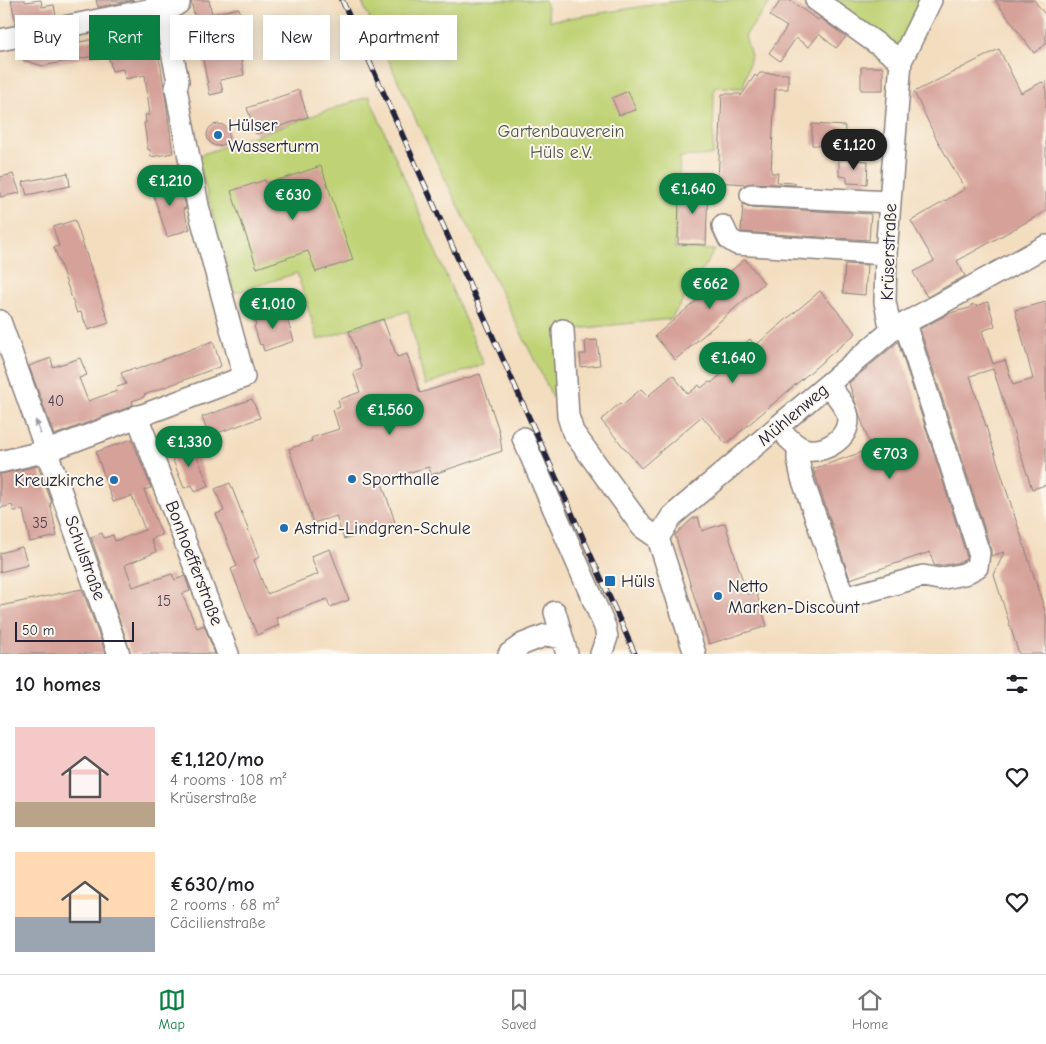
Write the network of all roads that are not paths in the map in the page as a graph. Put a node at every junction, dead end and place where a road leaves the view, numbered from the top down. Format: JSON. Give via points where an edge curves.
{"nodes":[{"id":1,"x":816,"y":0,"type":"edge"},
{"id":2,"x":931,"y":0,"type":"edge"},
{"id":3,"x":179,"y":2,"type":"edge"},
{"id":4,"x":0,"y":40,"type":"edge"},
{"id":5,"x":901,"y":61,"type":"junction"},
{"id":6,"x":751,"y":195,"type":"dead end"},
{"id":7,"x":890,"y":202,"type":"junction"},
{"id":8,"x":723,"y":226,"type":"dead end"},
{"id":9,"x":1046,"y":246,"type":"edge"},
{"id":10,"x":886,"y":254,"type":"junction"},
{"id":11,"x":0,"y":321,"type":"edge"},
{"id":12,"x":898,"y":328,"type":"junction"},
{"id":13,"x":563,"y":330,"type":"dead end"},
{"id":14,"x":828,"y":385,"type":"junction"},
{"id":15,"x":137,"y":416,"type":"junction"},
{"id":16,"x":779,"y":427,"type":"junction"},
{"id":17,"x":522,"y":438,"type":"dead end"},
{"id":18,"x":798,"y":446,"type":"junction"},
{"id":19,"x":47,"y":451,"type":"junction"},
{"id":20,"x":0,"y":462,"type":"edge"},
{"id":21,"x":658,"y":538,"type":"junction"},
{"id":22,"x":555,"y":612,"type":"dead end"},
{"id":23,"x":565,"y":646,"type":"edge"},
{"id":24,"x":119,"y":654,"type":"edge"},
{"id":25,"x":228,"y":654,"type":"edge"},
{"id":26,"x":509,"y":654,"type":"edge"},
{"id":27,"x":601,"y":654,"type":"edge"},
{"id":28,"x":695,"y":654,"type":"edge"}],
"edges":[{"from":1,"to":5,"type":"street"},
{"from":2,"to":5,"type":"street","name":"Krüserstraße"},
{"from":3,"to":4,"type":"street"},
{"from":3,"to":15,"type":"street","via":[[164,13],[178,80],[176,88],[198,206],[244,377]]},
{"from":5,"to":7,"type":"street","name":"Krüserstraße"},
{"from":6,"to":7,"type":"street"},
{"from":7,"to":10,"type":"street","name":"Krüserstraße"},
{"from":8,"to":10,"type":"street","via":[[729,239],[737,244]]},
{"from":9,"to":12,"type":"street","name":"Mühlenweg"},
{"from":10,"to":12,"type":"street","name":"Krüserstraße","via":[[885,302]]},
{"from":19,"to":11,"type":"street","name":"Schulstraße","one_way":true},
{"from":12,"to":14,"type":"street","name":"Mühlenweg"},
{"from":12,"to":18,"type":"street","name":"Krüserstraße","via":[[979,553],[977,567],[964,574],[939,579],[923,576],[847,597],[842,593],[802,478]]},
{"from":13,"to":21,"type":"street","via":[[568,416],[573,432],[642,528]]},
{"from":14,"to":16,"type":"street","name":"Mühlenweg"},
{"from":14,"to":18,"type":"street","via":[[848,419],[844,433],[835,443],[819,449],[807,450]]},
{"from":15,"to":19,"type":"street"},
{"from":15,"to":25,"type":"street","name":"Bonhoefferstraße"},
{"from":16,"to":18,"type":"street"},
{"from":16,"to":21,"type":"street","name":"Mühlenweg","via":[[672,516]]},
{"from":17,"to":27,"type":"street","via":[[605,627],[607,637]]},
{"from":19,"to":20,"type":"street"},
{"from":19,"to":24,"type":"street","name":"Schulstraße"},
{"from":21,"to":28,"type":"street"},
{"from":22,"to":23,"type":"street"},
{"from":23,"to":26,"type":"street","via":[[546,635],[523,644]]}]}
